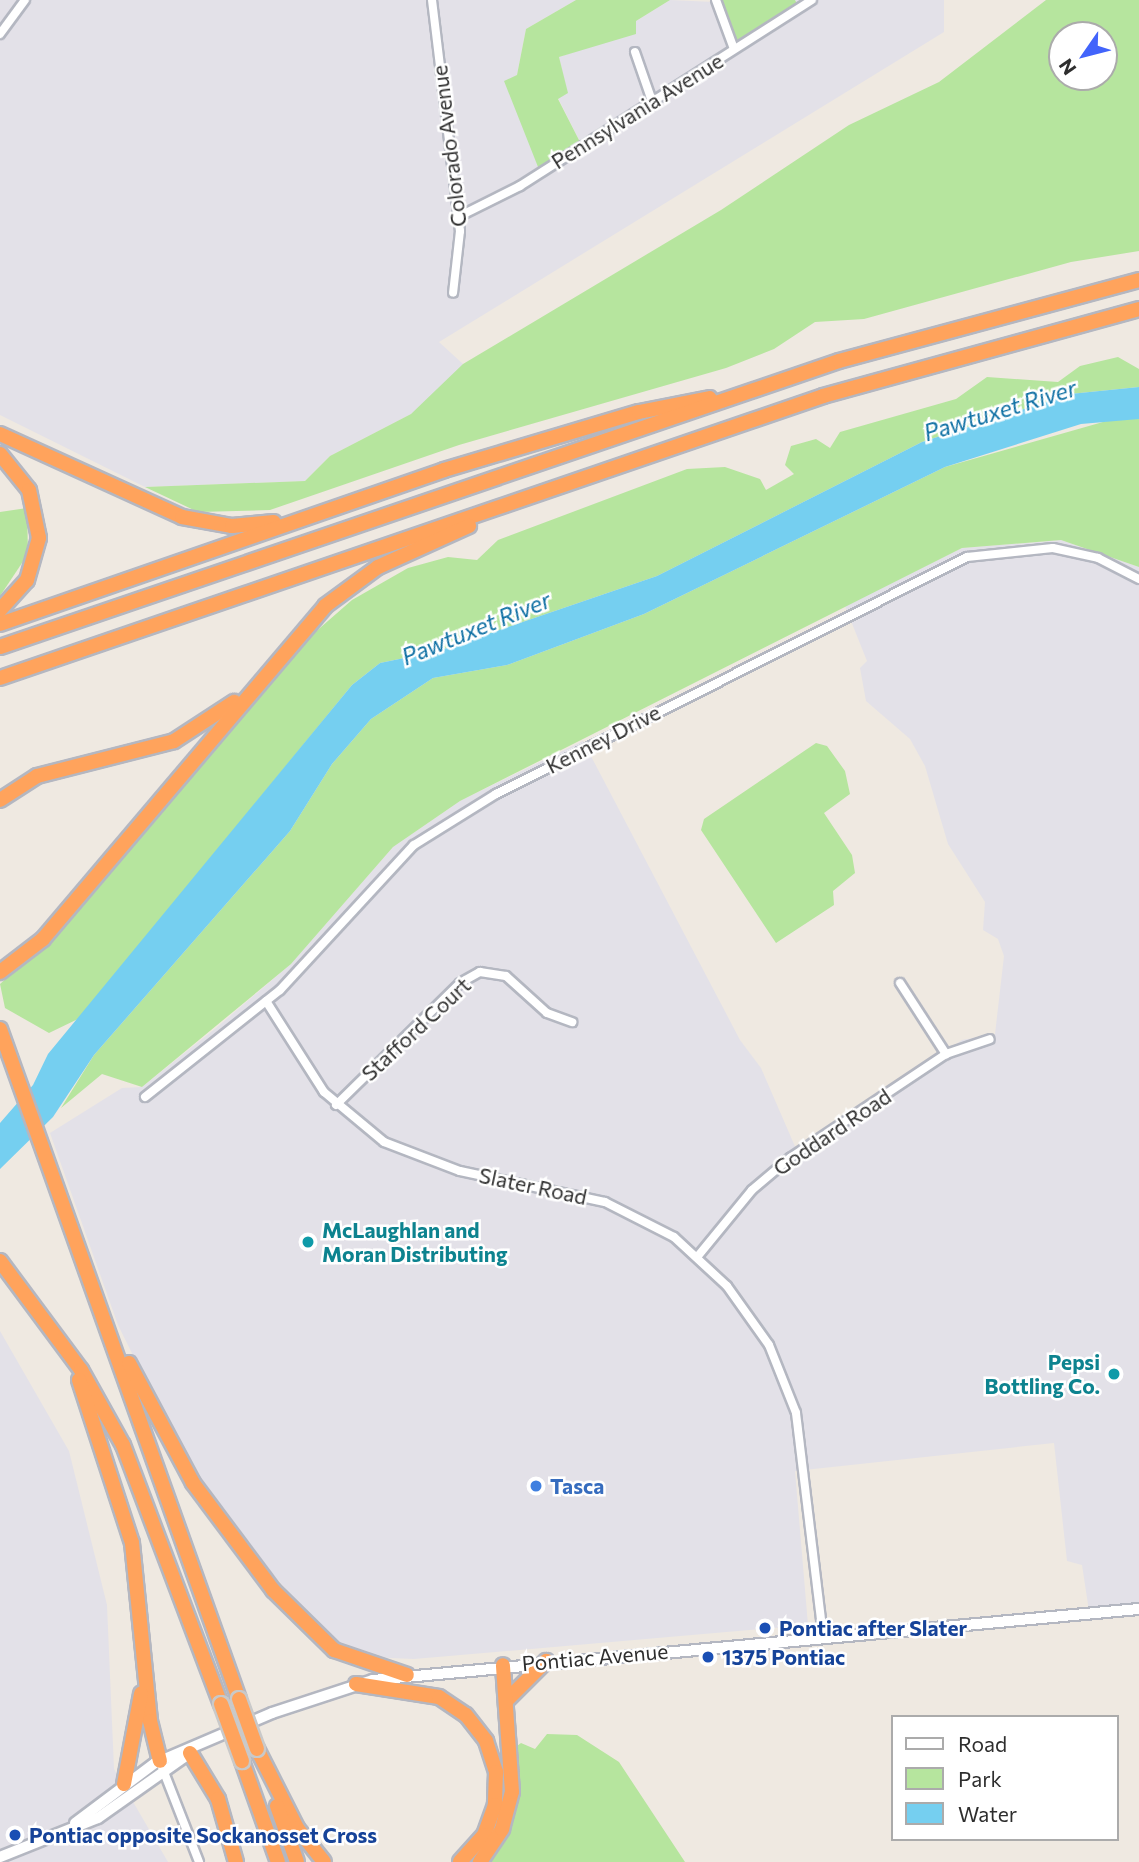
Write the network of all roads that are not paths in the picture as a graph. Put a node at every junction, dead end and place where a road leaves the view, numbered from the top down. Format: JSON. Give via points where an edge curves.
{"nodes":[{"id":1,"x":25,"y":0,"type":"edge"},
{"id":2,"x":432,"y":0,"type":"edge"},
{"id":3,"x":716,"y":0,"type":"edge"},
{"id":4,"x":811,"y":0,"type":"edge"},
{"id":5,"x":0,"y":34,"type":"edge"},
{"id":6,"x":734,"y":50,"type":"junction"},
{"id":7,"x":635,"y":52,"type":"dead end"},
{"id":8,"x":652,"y":101,"type":"junction"},
{"id":9,"x":458,"y":216,"type":"junction"},
{"id":10,"x":1139,"y":280,"type":"edge"},
{"id":11,"x":453,"y":293,"type":"dead end"},
{"id":12,"x":1139,"y":309,"type":"edge"},
{"id":13,"x":743,"y":394,"type":"junction"},
{"id":14,"x":0,"y":434,"type":"edge"},
{"id":15,"x":0,"y":454,"type":"edge"},
{"id":16,"x":548,"y":490,"type":"junction"},
{"id":17,"x":336,"y":506,"type":"junction"},
{"id":18,"x":1139,"y":579,"type":"edge"},
{"id":19,"x":0,"y":610,"type":"edge"},
{"id":20,"x":0,"y":624,"type":"edge"},
{"id":21,"x":0,"y":647,"type":"edge"},
{"id":22,"x":288,"y":647,"type":"junction"},
{"id":23,"x":0,"y":678,"type":"edge"},
{"id":24,"x":0,"y":800,"type":"edge"},
{"id":25,"x":0,"y":972,"type":"edge"},
{"id":26,"x":900,"y":983,"type":"dead end"},
{"id":27,"x":266,"y":1001,"type":"junction"},
{"id":28,"x":572,"y":1022,"type":"dead end"},
{"id":29,"x":0,"y":1029,"type":"edge"},
{"id":30,"x":989,"y":1039,"type":"dead end"},
{"id":31,"x":946,"y":1054,"type":"junction"},
{"id":32,"x":145,"y":1097,"type":"dead end"},
{"id":33,"x":336,"y":1105,"type":"junction"},
{"id":34,"x":76,"y":1240,"type":"junction"},
{"id":35,"x":698,"y":1256,"type":"junction"},
{"id":36,"x":0,"y":1261,"type":"edge"},
{"id":37,"x":60,"y":1341,"type":"junction"},
{"id":38,"x":1139,"y":1609,"type":"edge"},
{"id":39,"x":822,"y":1636,"type":"junction"},
{"id":40,"x":145,"y":1647,"type":"junction"},
{"id":41,"x":546,"y":1661,"type":"junction"},
{"id":42,"x":503,"y":1665,"type":"junction"},
{"id":43,"x":407,"y":1675,"type":"junction"},
{"id":44,"x":356,"y":1684,"type":"junction"},
{"id":45,"x":506,"y":1701,"type":"junction"},
{"id":46,"x":257,"y":1749,"type":"junction"},
{"id":47,"x":190,"y":1753,"type":"junction"},
{"id":48,"x":160,"y":1761,"type":"junction"},
{"id":49,"x":165,"y":1776,"type":"junction"},
{"id":50,"x":124,"y":1784,"type":"junction"},
{"id":51,"x":75,"y":1823,"type":"junction"},
{"id":52,"x":0,"y":1857,"type":"edge"},
{"id":53,"x":199,"y":1862,"type":"edge"},
{"id":54,"x":236,"y":1862,"type":"edge"},
{"id":55,"x":278,"y":1862,"type":"edge"},
{"id":56,"x":297,"y":1862,"type":"edge"},
{"id":57,"x":324,"y":1862,"type":"edge"},
{"id":58,"x":460,"y":1862,"type":"edge"},
{"id":59,"x":480,"y":1862,"type":"edge"}],
"edges":[{"from":1,"to":5,"type":"street"},
{"from":2,"to":9,"type":"street","name":"Colorado Avenue"},
{"from":3,"to":6,"type":"street"},
{"from":4,"to":6,"type":"street","name":"Pennsylvania Avenue"},
{"from":6,"to":8,"type":"street","name":"Pennsylvania Avenue"},
{"from":7,"to":8,"type":"street"},
{"from":8,"to":9,"type":"street","name":"Pennsylvania Avenue","via":[[509,193]]},
{"from":9,"to":11,"type":"street","name":"Colorado Avenue"},
{"from":10,"to":13,"type":"highway","via":[[940,331]]},
{"from":12,"to":16,"type":"highway","via":[[867,382]]},
{"from":13,"to":17,"type":"highway","via":[[631,414]]},
{"from":13,"to":21,"type":"highway"},
{"from":14,"to":17,"type":"highway","via":[[197,521],[255,525]]},
{"from":15,"to":19,"type":"highway","via":[[29,490],[39,538],[27,580]]},
{"from":16,"to":22,"type":"highway","via":[[370,572],[330,601]]},
{"from":16,"to":23,"type":"highway"},
{"from":17,"to":20,"type":"highway"},
{"from":18,"to":27,"type":"street","name":"Kenney Drive","via":[[1098,558],[1029,547],[967,557],[897,590],[445,824],[374,882]]},
{"from":22,"to":24,"type":"highway","via":[[233,704],[193,732],[144,752],[37,776]]},
{"from":22,"to":25,"type":"highway","via":[[43,939]]},
{"from":26,"to":31,"type":"street"},
{"from":27,"to":32,"type":"street","name":"Kenney Drive"},
{"from":27,"to":33,"type":"street","name":"Slater Road"},
{"from":28,"to":33,"type":"street","name":"Stafford Court","via":[[547,1013],[506,976],[480,972],[460,983]]},
{"from":29,"to":34,"type":"highway"},
{"from":30,"to":31,"type":"street","name":"Goddard Road"},
{"from":31,"to":35,"type":"street","name":"Goddard Road","via":[[763,1179]]},
{"from":33,"to":35,"type":"street","name":"Slater Road","via":[[398,1151],[606,1202]]},
{"from":34,"to":43,"type":"highway","via":[[148,1406],[232,1540],[325,1643],[363,1664]]},
{"from":34,"to":46,"type":"highway","bridge":true},
{"from":35,"to":39,"type":"street","name":"Slater Road","via":[[757,1324],[796,1413]]},
{"from":36,"to":37,"type":"highway"},
{"from":37,"to":40,"type":"highway","via":[[120,1493]]},
{"from":37,"to":55,"type":"highway","bridge":true,"via":[[138,1476]]},
{"from":38,"to":39,"type":"main road","name":"Pontiac Avenue"},
{"from":39,"to":41,"type":"main road","name":"Pontiac Avenue"},
{"from":40,"to":48,"type":"highway","via":[[150,1721]]},
{"from":40,"to":50,"type":"highway"},
{"from":41,"to":42,"type":"main road","name":"Pontiac Avenue"},
{"from":41,"to":45,"type":"highway"},
{"from":42,"to":43,"type":"main road","name":"Pontiac Avenue"},
{"from":42,"to":45,"type":"highway"},
{"from":43,"to":44,"type":"main road","name":"Pontiac Avenue"},
{"from":44,"to":47,"type":"main road","name":"Pontiac Avenue","via":[[259,1718]]},
{"from":44,"to":58,"type":"highway","via":[[439,1697],[466,1715],[486,1741],[496,1772],[495,1805],[484,1835]]},
{"from":45,"to":59,"type":"highway","via":[[511,1801],[502,1829]]},
{"from":46,"to":56,"type":"highway"},
{"from":46,"to":57,"type":"highway","via":[[298,1828]]},
{"from":47,"to":48,"type":"main road","name":"Pontiac Avenue"},
{"from":47,"to":49,"type":"main road","name":"Pontiac Avenue"},
{"from":47,"to":54,"type":"highway","via":[[218,1799]]},
{"from":48,"to":49,"type":"street"},
{"from":48,"to":50,"type":"main road","name":"Pontiac Avenue"},
{"from":49,"to":51,"type":"main road","name":"Pontiac Avenue","via":[[98,1818]]},
{"from":49,"to":53,"type":"street"},
{"from":50,"to":51,"type":"main road","name":"Pontiac Avenue"},
{"from":51,"to":52,"type":"main road","name":"Pontiac Avenue"}]}
